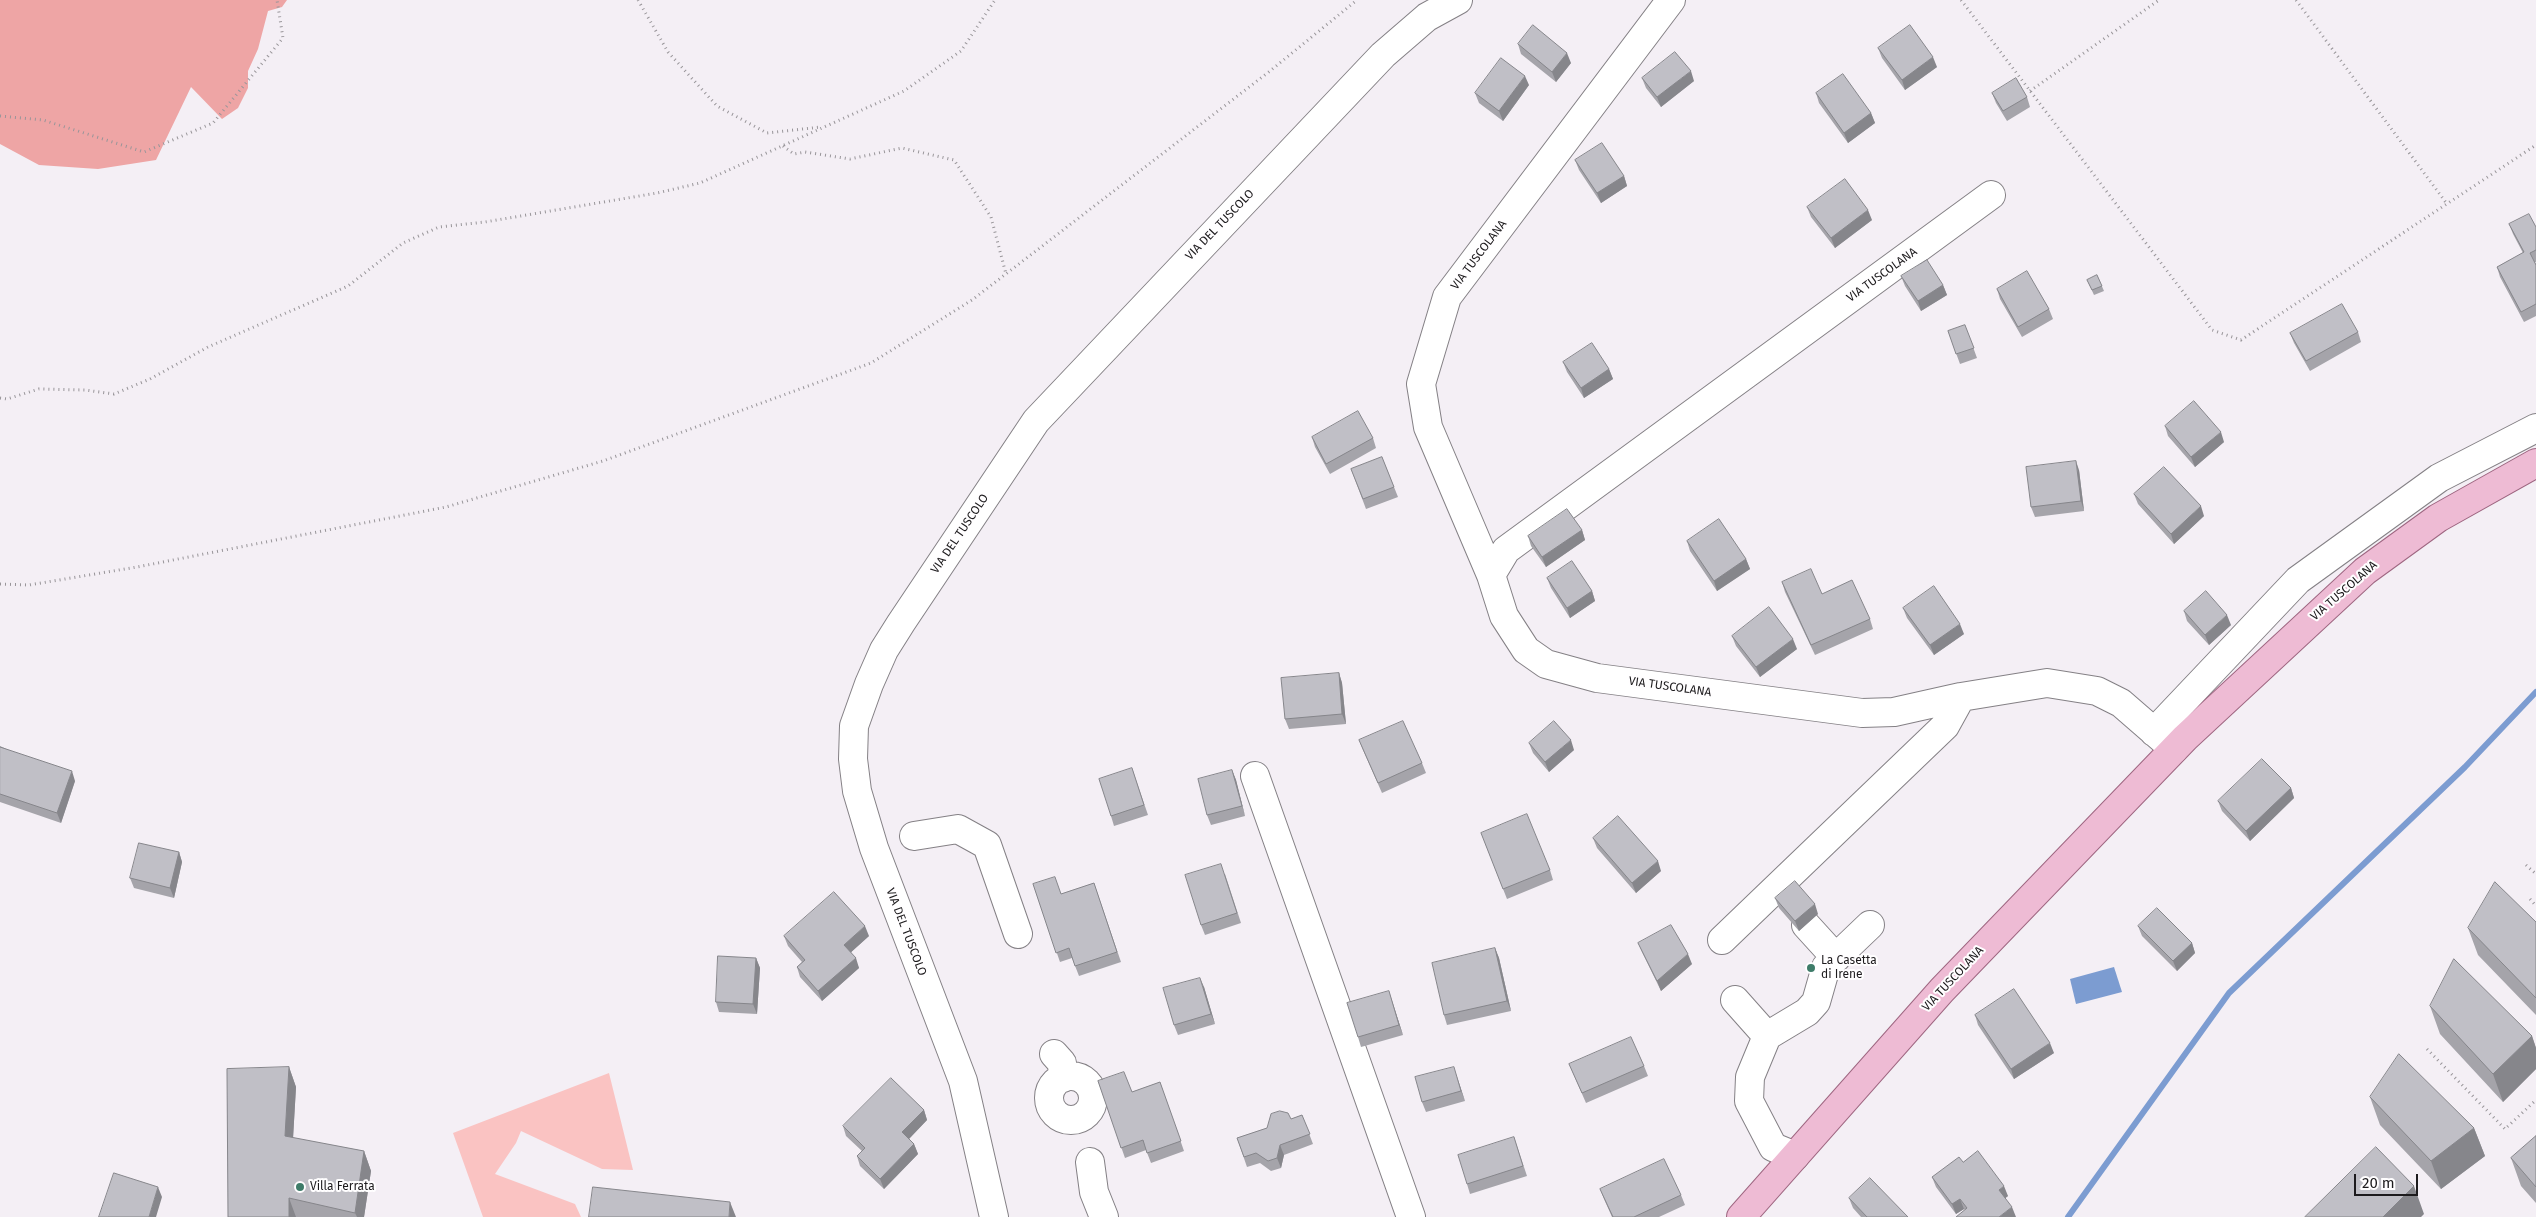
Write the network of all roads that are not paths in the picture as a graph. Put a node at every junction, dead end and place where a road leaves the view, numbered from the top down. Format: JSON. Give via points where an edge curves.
{"nodes":[{"id":1,"x":1458,"y":0,"type":"edge"},
{"id":2,"x":1670,"y":0,"type":"edge"},
{"id":3,"x":1991,"y":195,"type":"dead end"},
{"id":4,"x":2536,"y":428,"type":"edge"},
{"id":5,"x":2536,"y":463,"type":"edge"},
{"id":6,"x":1491,"y":575,"type":"junction"},
{"id":7,"x":1962,"y":697,"type":"junction"},
{"id":8,"x":2164,"y":741,"type":"junction"},
{"id":9,"x":1256,"y":776,"type":"dead end"},
{"id":10,"x":914,"y":836,"type":"dead end"},
{"id":11,"x":1806,"y":925,"type":"edge"},
{"id":12,"x":1870,"y":925,"type":"dead end"},
{"id":13,"x":1018,"y":934,"type":"dead end"},
{"id":14,"x":1722,"y":940,"type":"dead end"},
{"id":15,"x":1836,"y":958,"type":"junction"},
{"id":16,"x":1735,"y":1000,"type":"dead end"},
{"id":17,"x":1766,"y":1036,"type":"junction"},
{"id":18,"x":1795,"y":1156,"type":"junction"},
{"id":19,"x":1090,"y":1162,"type":"dead end"},
{"id":20,"x":994,"y":1217,"type":"edge"},
{"id":21,"x":1104,"y":1217,"type":"edge"},
{"id":22,"x":1410,"y":1217,"type":"edge"},
{"id":23,"x":1741,"y":1217,"type":"edge"}],
"edges":[{"from":1,"to":20,"type":"street","name":"VIA DEL TUSCOLO","via":[[1427,17],[1383,55],[1036,420],[901,623],[884,650],[869,684],[854,726],[853,759],[857,790],[874,848],[963,1081]]},
{"from":2,"to":6,"type":"street","name":"VIA TUSCOLANA","via":[[1447,297],[1421,384],[1428,427]]},
{"from":3,"to":6,"type":"street","name":"VIA TUSCOLANA","via":[[1506,550]]},
{"from":4,"to":8,"type":"street","via":[[2439,478],[2298,580]]},
{"from":5,"to":8,"type":"main road","name":"VIA TUSCOLANA","via":[[2438,518],[2365,571]]},
{"from":6,"to":7,"type":"street","name":"VIA TUSCOLANA","via":[[1504,616],[1526,650],[1546,664],[1576,673],[1862,713],[1894,712]]},
{"from":7,"to":8,"type":"street","name":"VIA TUSCOLANA","via":[[2047,683],[2097,691],[2121,704]]},
{"from":7,"to":14,"type":"street","via":[[1945,726]]},
{"from":8,"to":18,"type":"main road","name":"VIA TUSCOLANA"},
{"from":9,"to":22,"type":"street"},
{"from":10,"to":13,"type":"street","via":[[958,829],[987,845]]},
{"from":11,"to":15,"type":"street"},
{"from":12,"to":15,"type":"street"},
{"from":15,"to":17,"type":"street","via":[[1826,967],[1816,1002],[1807,1012]]},
{"from":16,"to":17,"type":"street"},
{"from":17,"to":18,"type":"street","via":[[1750,1077],[1750,1101],[1773,1147]]},
{"from":18,"to":23,"type":"main road","name":"VIA TUSCOLANA"},
{"from":19,"to":21,"type":"street","via":[[1094,1192]]}]}
